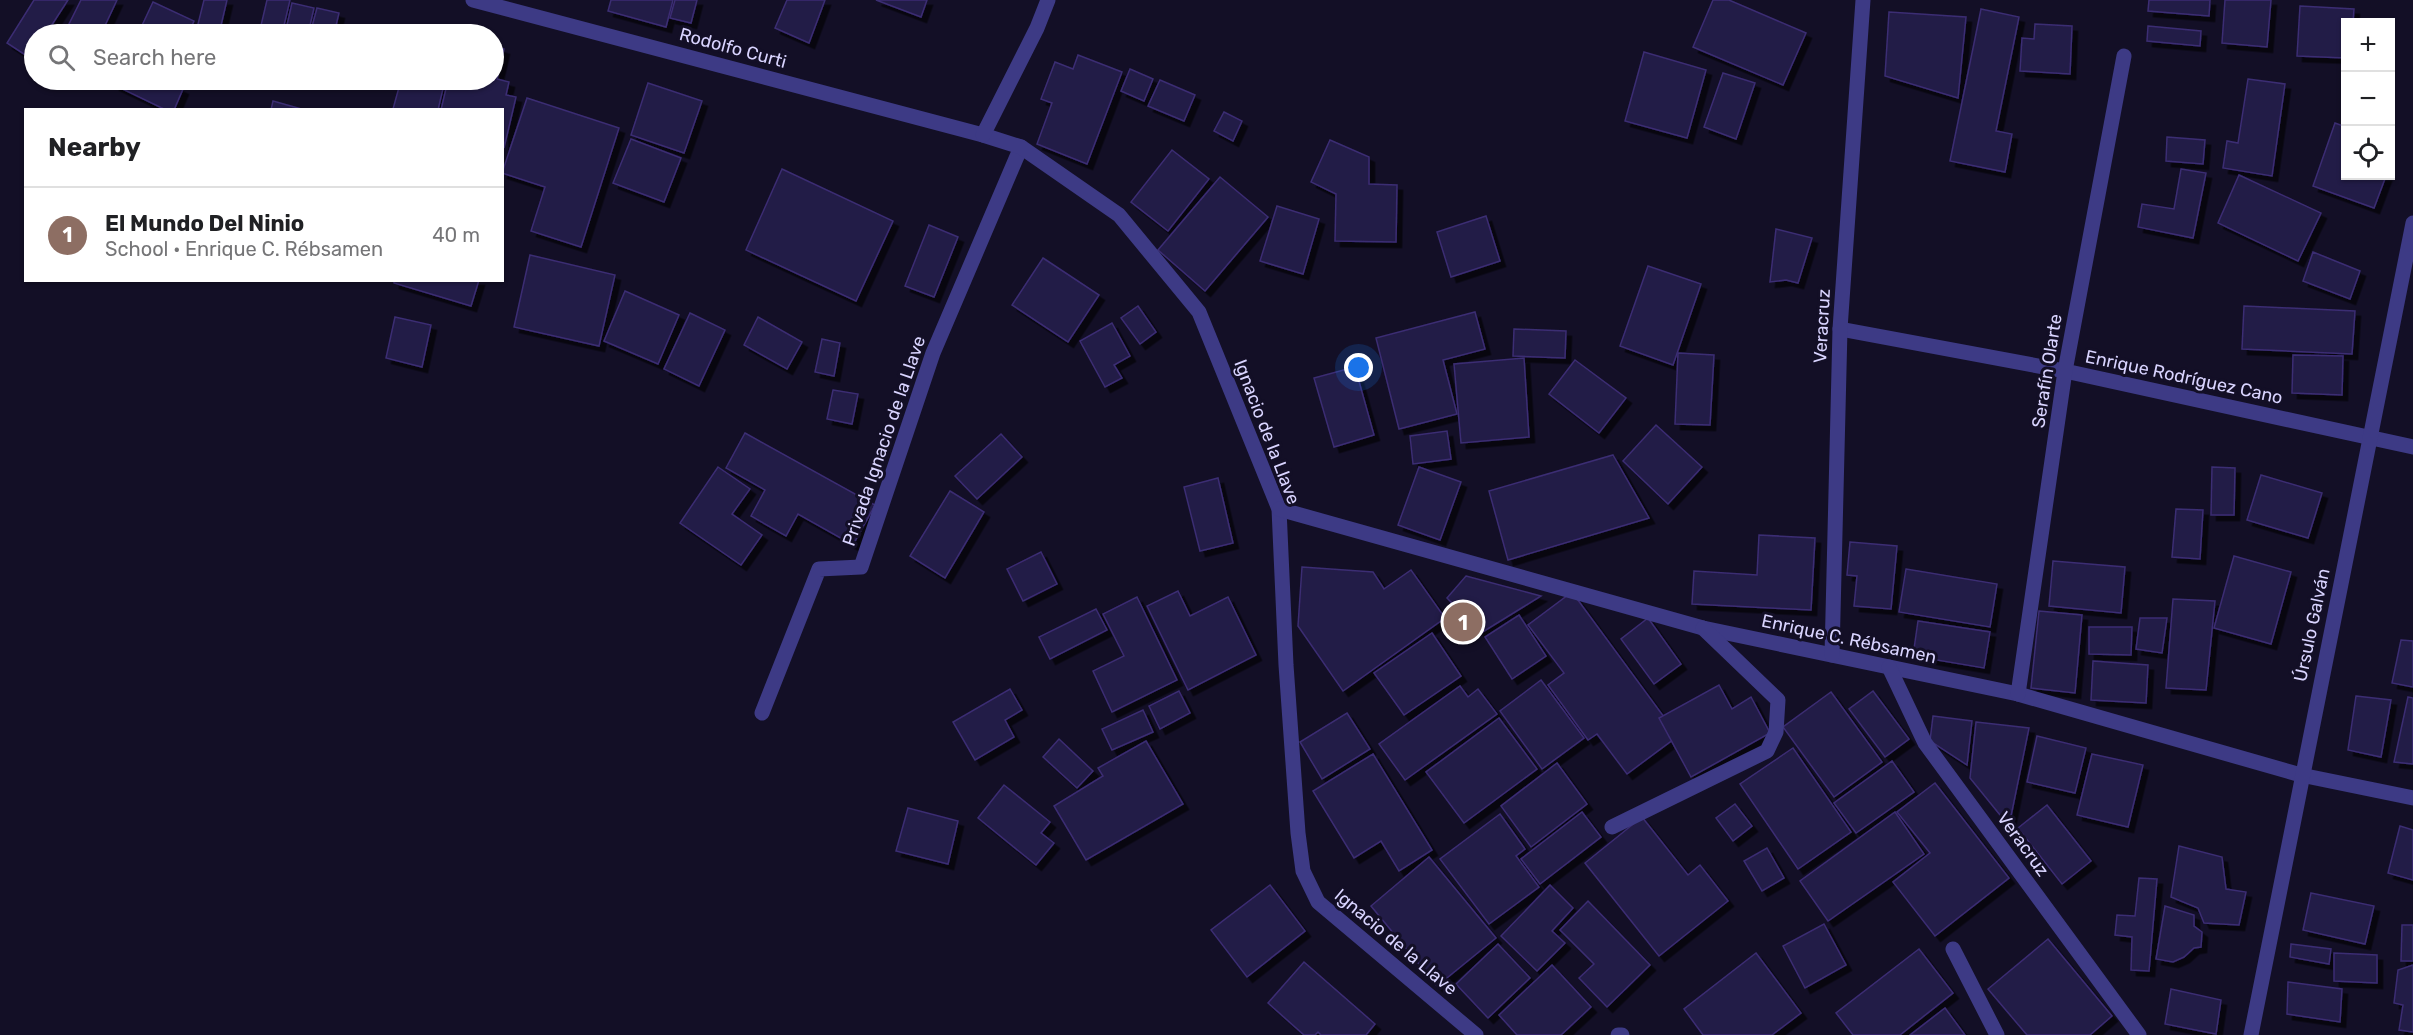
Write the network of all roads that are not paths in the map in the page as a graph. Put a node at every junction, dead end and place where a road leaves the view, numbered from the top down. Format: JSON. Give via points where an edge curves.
{"nodes":[{"id":1,"x":473,"y":0,"type":"edge"},
{"id":2,"x":1048,"y":0,"type":"edge"},
{"id":3,"x":1863,"y":0,"type":"edge"},
{"id":4,"x":2124,"y":56,"type":"dead end"},
{"id":5,"x":983,"y":135,"type":"junction"},
{"id":6,"x":1021,"y":147,"type":"junction"},
{"id":7,"x":2413,"y":223,"type":"edge"},
{"id":8,"x":1840,"y":329,"type":"junction"},
{"id":9,"x":2065,"y":371,"type":"junction"},
{"id":10,"x":2370,"y":436,"type":"junction"},
{"id":11,"x":2413,"y":447,"type":"edge"},
{"id":12,"x":1279,"y":509,"type":"junction"},
{"id":13,"x":1703,"y":628,"type":"junction"},
{"id":14,"x":1832,"y":655,"type":"junction"},
{"id":15,"x":1889,"y":667,"type":"junction"},
{"id":16,"x":2018,"y":694,"type":"junction"},
{"id":17,"x":762,"y":713,"type":"dead end"},
{"id":18,"x":2301,"y":775,"type":"junction"},
{"id":19,"x":2413,"y":798,"type":"edge"},
{"id":20,"x":1612,"y":827,"type":"dead end"},
{"id":21,"x":1953,"y":949,"type":"dead end"},
{"id":22,"x":1476,"y":1035,"type":"edge"},
{"id":23,"x":1997,"y":1035,"type":"edge"},
{"id":24,"x":2139,"y":1035,"type":"edge"},
{"id":25,"x":2251,"y":1035,"type":"edge"}],
"edges":[{"from":1,"to":5,"type":"street","name":"Rodolfo Curti"},
{"from":2,"to":5,"type":"street"},
{"from":3,"to":8,"type":"street","name":"Veracruz"},
{"from":4,"to":9,"type":"street","name":"Serafín Olarte"},
{"from":5,"to":6,"type":"street","name":"Ignacio de la Llave"},
{"from":6,"to":12,"type":"street","name":"Ignacio de la Llave","via":[[1119,215],[1199,312]]},
{"from":6,"to":17,"type":"street","name":"Privada Ignacio de la Llave","via":[[933,353],[861,567],[819,569]]},
{"from":7,"to":10,"type":"street","name":"Úrsulo Galván"},
{"from":8,"to":9,"type":"street","name":"Enrique Rodríguez Cano"},
{"from":8,"to":14,"type":"street","name":"Veracruz"},
{"from":9,"to":10,"type":"street","name":"Enrique Rodríguez Cano"},
{"from":9,"to":16,"type":"street","name":"Serafín Olarte"},
{"from":10,"to":11,"type":"street","name":"Enrique Rodríguez Cano"},
{"from":10,"to":18,"type":"street","name":"Úrsulo Galván"},
{"from":12,"to":13,"type":"street","name":"Enrique C. Rébsamen"},
{"from":12,"to":22,"type":"street","name":"Ignacio de la Llave","via":[[1286,676],[1303,870],[1318,902]]},
{"from":13,"to":14,"type":"street","name":"Enrique C. Rébsamen"},
{"from":13,"to":20,"type":"street","via":[[1778,700],[1776,732],[1767,751]]},
{"from":14,"to":15,"type":"street","name":"Enrique C. Rébsamen"},
{"from":15,"to":16,"type":"street","name":"Enrique C. Rébsamen"},
{"from":15,"to":24,"type":"street","name":"Veracruz","via":[[1925,743]]},
{"from":16,"to":18,"type":"street","name":"Enrique C. Rébsamen"},
{"from":18,"to":19,"type":"street","name":"Enrique C. Rébsamen"},
{"from":18,"to":25,"type":"street","name":"Úrsulo Galván"},
{"from":21,"to":23,"type":"street"}]}
